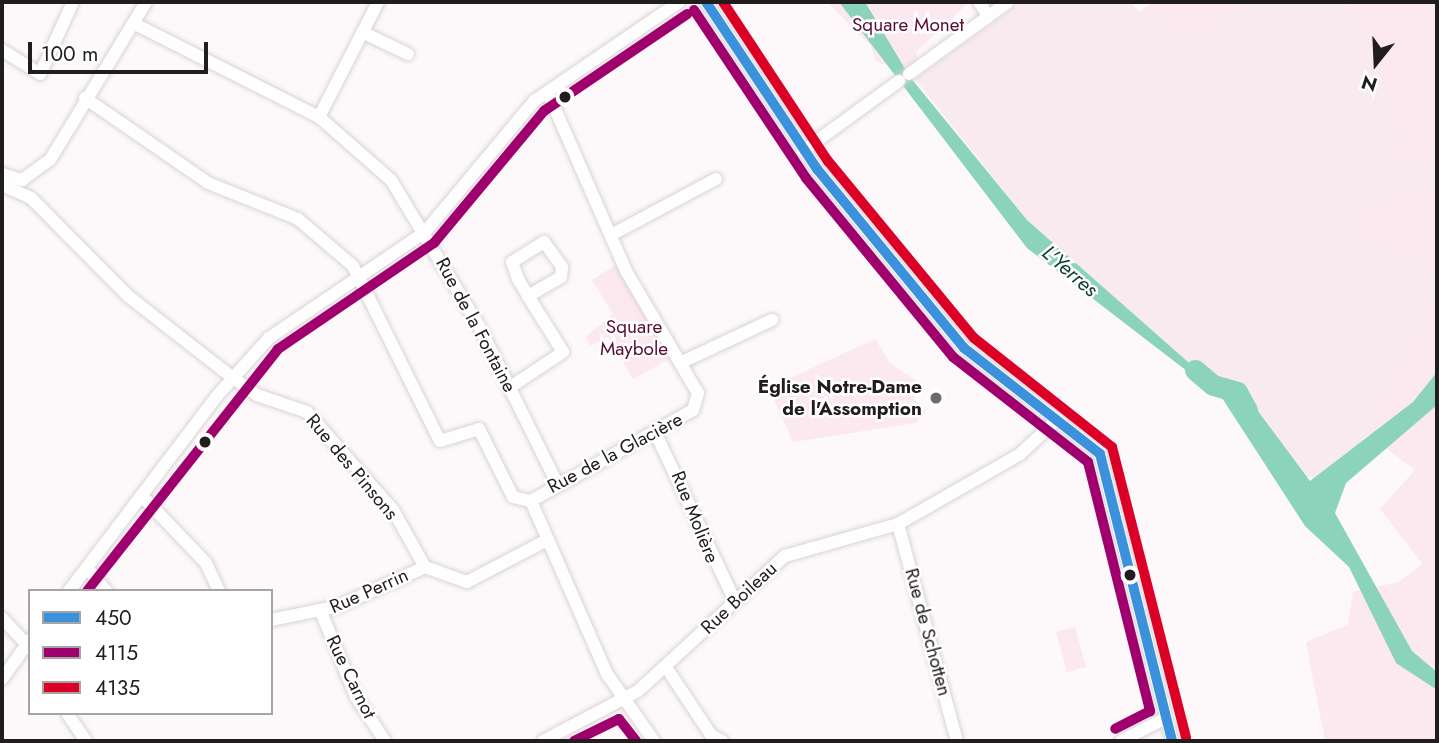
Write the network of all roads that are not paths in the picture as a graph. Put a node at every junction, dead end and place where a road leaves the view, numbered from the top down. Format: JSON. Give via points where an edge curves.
{"nodes":[{"id":1,"x":73,"y":2,"type":"edge"},
{"id":2,"x":145,"y":2,"type":"edge"},
{"id":3,"x":378,"y":2,"type":"edge"},
{"id":4,"x":679,"y":2,"type":"edge"},
{"id":5,"x":706,"y":2,"type":"edge"},
{"id":6,"x":979,"y":2,"type":"edge"},
{"id":7,"x":1008,"y":2,"type":"edge"},
{"id":8,"x":988,"y":16,"type":"junction"},
{"id":9,"x":133,"y":23,"type":"junction"},
{"id":10,"x":362,"y":32,"type":"junction"},
{"id":11,"x":2,"y":50,"type":"edge"},
{"id":12,"x":408,"y":54,"type":"dead end"},
{"id":13,"x":548,"y":93,"type":"junction"},
{"id":14,"x":85,"y":98,"type":"junction"},
{"id":15,"x":319,"y":117,"type":"junction"},
{"id":16,"x":803,"y":151,"type":"junction"},
{"id":17,"x":2,"y":174,"type":"edge"},
{"id":18,"x":716,"y":179,"type":"dead end"},
{"id":19,"x":2,"y":185,"type":"edge"},
{"id":20,"x":425,"y":232,"type":"junction"},
{"id":21,"x":611,"y":235,"type":"junction"},
{"id":22,"x":357,"y":274,"type":"junction"},
{"id":23,"x":528,"y":296,"type":"junction"},
{"id":24,"x":772,"y":320,"type":"dead end"},
{"id":25,"x":680,"y":363,"type":"junction"},
{"id":26,"x":233,"y":378,"type":"junction"},
{"id":27,"x":509,"y":388,"type":"junction"},
{"id":28,"x":1057,"y":420,"type":"junction"},
{"id":29,"x":655,"y":432,"type":"junction"},
{"id":30,"x":558,"y":485,"type":"junction"},
{"id":31,"x":142,"y":496,"type":"junction"},
{"id":32,"x":531,"y":502,"type":"junction"},
{"id":33,"x":898,"y":524,"type":"junction"},
{"id":34,"x":545,"y":541,"type":"junction"},
{"id":35,"x":425,"y":566,"type":"junction"},
{"id":36,"x":87,"y":568,"type":"junction"},
{"id":37,"x":71,"y":589,"type":"edge"},
{"id":38,"x":104,"y":589,"type":"edge"},
{"id":39,"x":218,"y":589,"type":"edge"},
{"id":40,"x":735,"y":601,"type":"junction"},
{"id":41,"x":321,"y":612,"type":"junction"},
{"id":42,"x":2,"y":618,"type":"edge"},
{"id":43,"x":273,"y":620,"type":"edge"},
{"id":44,"x":28,"y":642,"type":"edge"},
{"id":45,"x":28,"y":644,"type":"edge"},
{"id":46,"x":666,"y":667,"type":"junction"},
{"id":47,"x":2,"y":679,"type":"edge"},
{"id":48,"x":623,"y":701,"type":"junction"},
{"id":49,"x":67,"y":715,"type":"edge"},
{"id":50,"x":1166,"y":718,"type":"junction"},
{"id":51,"x":562,"y":737,"type":"edge"},
{"id":52,"x":86,"y":741,"type":"edge"},
{"id":53,"x":385,"y":741,"type":"edge"},
{"id":54,"x":544,"y":741,"type":"edge"},
{"id":55,"x":654,"y":741,"type":"edge"},
{"id":56,"x":722,"y":741,"type":"edge"},
{"id":57,"x":957,"y":741,"type":"edge"},
{"id":58,"x":1121,"y":741,"type":"edge"},
{"id":59,"x":1172,"y":741,"type":"edge"}],
"edges":[{"from":1,"to":11,"type":"street","via":[[40,74]]},
{"from":2,"to":9,"type":"street"},
{"from":3,"to":10,"type":"street"},
{"from":4,"to":13,"type":"street"},
{"from":5,"to":16,"type":"street"},
{"from":6,"to":8,"type":"street"},
{"from":7,"to":8,"type":"street"},
{"from":8,"to":16,"type":"street"},
{"from":9,"to":14,"type":"street"},
{"from":9,"to":15,"type":"street","name":"Rue de la Fontaine"},
{"from":10,"to":12,"type":"street"},
{"from":10,"to":15,"type":"street"},
{"from":13,"to":20,"type":"street","via":[[534,101]]},
{"from":13,"to":21,"type":"street","name":"Rue de la Glacière"},
{"from":14,"to":17,"type":"street","via":[[37,174],[22,180]]},
{"from":14,"to":22,"type":"street","via":[[208,183],[298,219]]},
{"from":15,"to":20,"type":"street","name":"Rue de la Fontaine","via":[[391,180]]},
{"from":16,"to":28,"type":"street","via":[[964,348]]},
{"from":18,"to":21,"type":"street"},
{"from":19,"to":26,"type":"street","name":"Rue des Pinsons","via":[[31,198],[128,296]]},
{"from":20,"to":22,"type":"street"},
{"from":20,"to":27,"type":"street","name":"Rue de la Fontaine"},
{"from":21,"to":25,"type":"street","name":"Rue de la Glacière"},
{"from":22,"to":26,"type":"street","via":[[269,338]]},
{"from":22,"to":32,"type":"street","via":[[440,441],[480,429],[513,497]]},
{"from":23,"to":23,"type":"street","via":[[561,277],[562,267],[544,242],[512,262]]},
{"from":23,"to":27,"type":"street","via":[[563,352]]},
{"from":24,"to":25,"type":"street"},
{"from":25,"to":29,"type":"street","name":"Rue de la Glacière","via":[[699,402]]},
{"from":26,"to":31,"type":"street"},
{"from":26,"to":35,"type":"street","name":"Rue des Pinsons","via":[[257,394],[307,412],[393,510]]},
{"from":27,"to":30,"type":"street","name":"Rue de la Fontaine"},
{"from":28,"to":33,"type":"street","name":"Rue Boileau","via":[[1020,454]]},
{"from":28,"to":50,"type":"street","via":[[1093,445],[1105,466]]},
{"from":29,"to":30,"type":"street","name":"Rue de la Glacière"},
{"from":29,"to":40,"type":"street","name":"Rue Molière"},
{"from":30,"to":32,"type":"street","name":"Rue de la Glacière"},
{"from":31,"to":36,"type":"street"},
{"from":31,"to":39,"type":"street","via":[[206,563]]},
{"from":32,"to":34,"type":"street","name":"Rue de la Glacière"},
{"from":33,"to":40,"type":"street","name":"Rue Boileau","via":[[785,556]]},
{"from":33,"to":57,"type":"street","name":"Rue de Schotten"},
{"from":34,"to":35,"type":"street","via":[[467,582]]},
{"from":34,"to":48,"type":"street","name":"Rue de la Glacière"},
{"from":35,"to":41,"type":"street","name":"Rue Perrin"},
{"from":36,"to":37,"type":"street"},
{"from":36,"to":38,"type":"street"},
{"from":40,"to":46,"type":"street","name":"Rue Boileau"},
{"from":41,"to":43,"type":"street","name":"Rue Perrin"},
{"from":41,"to":53,"type":"street","name":"Rue Carnot","via":[[356,697]]},
{"from":42,"to":44,"type":"street"},
{"from":45,"to":47,"type":"street"},
{"from":46,"to":48,"type":"street","name":"Rue Boileau"},
{"from":46,"to":56,"type":"street","via":[[711,735]]},
{"from":48,"to":51,"type":"street","name":"Rue Boileau"},
{"from":48,"to":55,"type":"street","name":"Rue de la Glacière"},
{"from":49,"to":52,"type":"street"},
{"from":50,"to":58,"type":"street"},
{"from":50,"to":59,"type":"street"},
{"from":51,"to":54,"type":"street","name":"Rue Boileau"}]}
